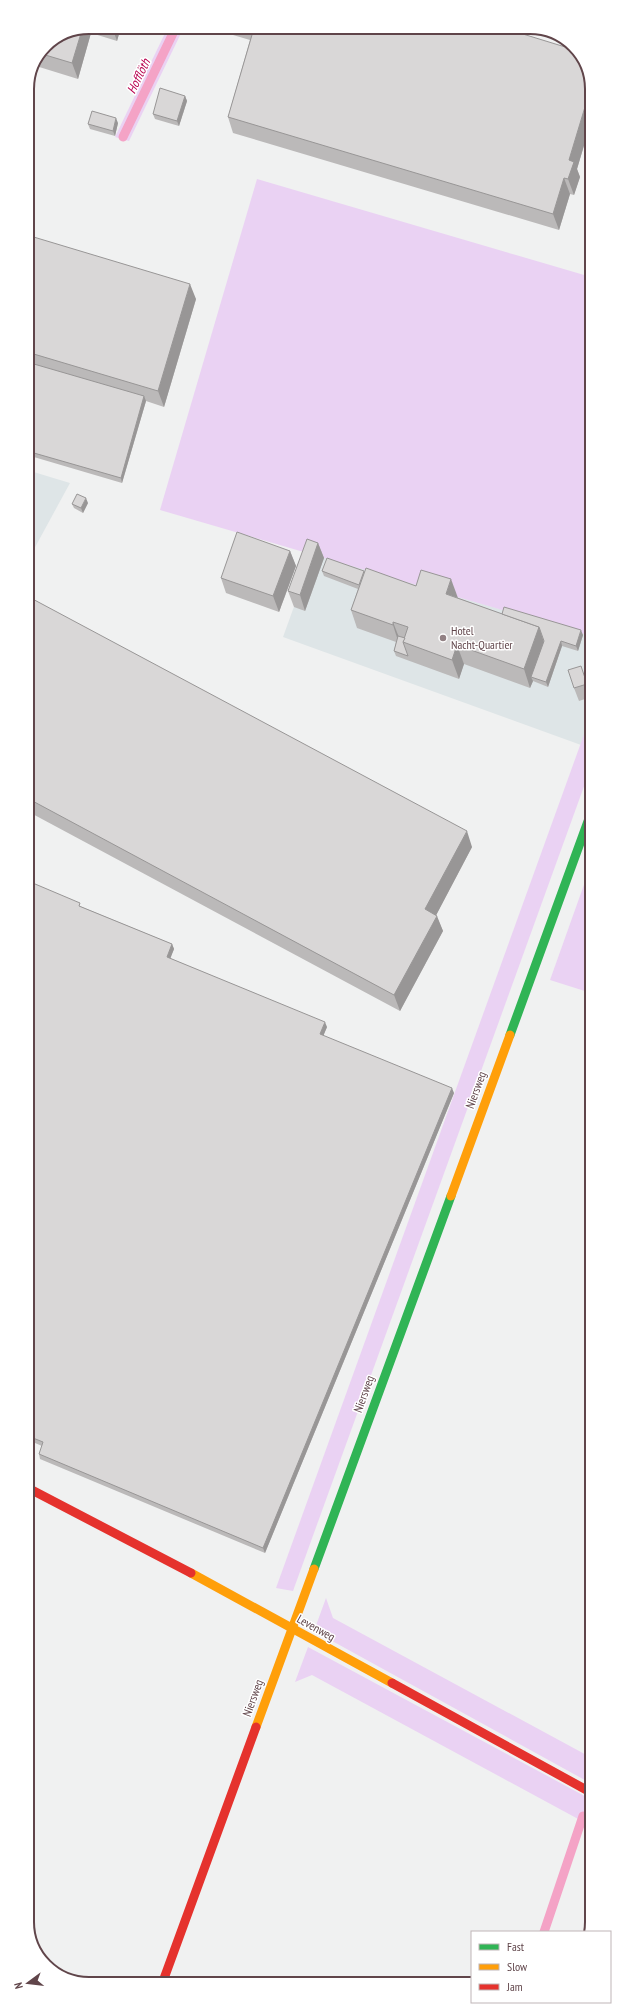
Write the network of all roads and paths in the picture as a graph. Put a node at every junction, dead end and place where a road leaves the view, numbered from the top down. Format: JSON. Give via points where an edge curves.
{"nodes":[{"id":1,"x":585,"y":830,"type":"edge"},
{"id":2,"x":34,"y":1491,"type":"edge"},
{"id":3,"x":292,"y":1628,"type":"junction"},
{"id":4,"x":585,"y":1789,"type":"edge"},
{"id":5,"x":165,"y":1977,"type":"edge"}],
"edges":[{"from":1,"to":3,"type":"street","name":"Niersweg"},
{"from":2,"to":3,"type":"street","name":"Levenweg"},
{"from":3,"to":4,"type":"street","name":"Levenweg"},
{"from":3,"to":5,"type":"street","name":"Niersweg"}]}
